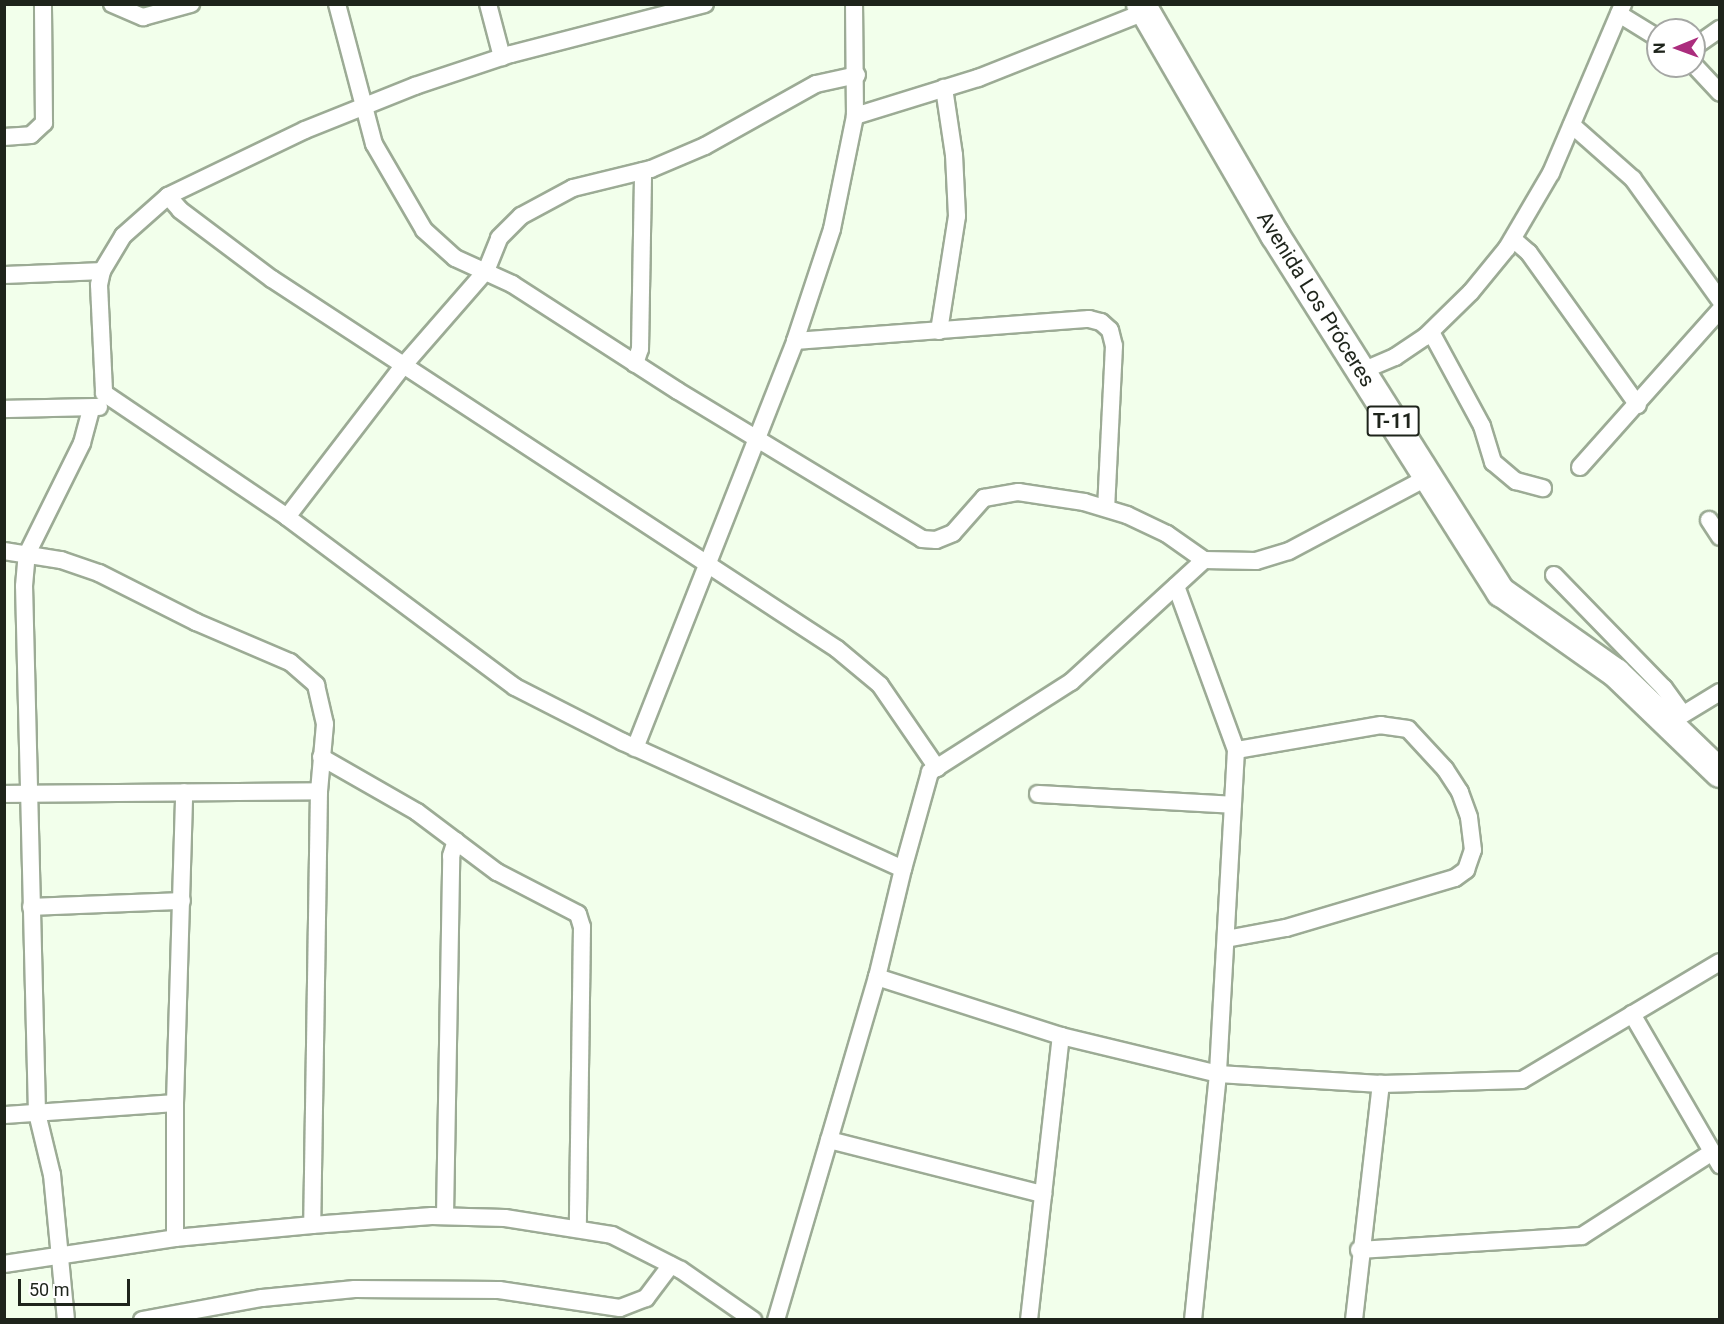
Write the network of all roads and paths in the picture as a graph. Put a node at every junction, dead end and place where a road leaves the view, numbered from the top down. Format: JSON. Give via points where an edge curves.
{"nodes":[{"id":1,"x":43,"y":4,"type":"edge"},
{"id":2,"x":112,"y":4,"type":"edge"},
{"id":3,"x":191,"y":4,"type":"edge"},
{"id":4,"x":337,"y":4,"type":"edge"},
{"id":5,"x":488,"y":4,"type":"edge"},
{"id":6,"x":705,"y":4,"type":"edge"},
{"id":7,"x":854,"y":4,"type":"edge"},
{"id":8,"x":1143,"y":8,"type":"edge"},
{"id":9,"x":660,"y":9,"type":"edge"},
{"id":10,"x":1621,"y":9,"type":"edge"},
{"id":11,"x":1646,"y":29,"type":"edge"},
{"id":12,"x":1719,"y":29,"type":"edge"},
{"id":13,"x":1706,"y":38,"type":"edge"},
{"id":14,"x":502,"y":57,"type":"junction"},
{"id":15,"x":857,"y":75,"type":"junction"},
{"id":16,"x":1706,"y":78,"type":"edge"},
{"id":17,"x":944,"y":88,"type":"junction"},
{"id":18,"x":1719,"y":93,"type":"edge"},
{"id":19,"x":362,"y":106,"type":"junction"},
{"id":20,"x":855,"y":116,"type":"junction"},
{"id":21,"x":1572,"y":125,"type":"junction"},
{"id":22,"x":4,"y":137,"type":"edge"},
{"id":23,"x":643,"y":171,"type":"junction"},
{"id":24,"x":168,"y":196,"type":"junction"},
{"id":25,"x":1513,"y":239,"type":"junction"},
{"id":26,"x":102,"y":271,"type":"junction"},
{"id":27,"x":486,"y":271,"type":"junction"},
{"id":28,"x":4,"y":275,"type":"edge"},
{"id":29,"x":1719,"y":300,"type":"edge"},
{"id":30,"x":1719,"y":310,"type":"edge"},
{"id":31,"x":939,"y":331,"type":"junction"},
{"id":32,"x":1431,"y":332,"type":"junction"},
{"id":33,"x":795,"y":341,"type":"junction"},
{"id":34,"x":635,"y":364,"type":"junction"},
{"id":35,"x":403,"y":366,"type":"junction"},
{"id":36,"x":1362,"y":371,"type":"junction"},
{"id":37,"x":111,"y":398,"type":"junction"},
{"id":38,"x":1638,"y":405,"type":"junction"},
{"id":39,"x":4,"y":409,"type":"edge"},
{"id":40,"x":91,"y":410,"type":"junction"},
{"id":41,"x":758,"y":440,"type":"junction"},
{"id":42,"x":1580,"y":467,"type":"dead end"},
{"id":43,"x":1428,"y":477,"type":"junction"},
{"id":44,"x":1543,"y":488,"type":"dead end"},
{"id":45,"x":1106,"y":508,"type":"junction"},
{"id":46,"x":287,"y":517,"type":"junction"},
{"id":47,"x":1709,"y":520,"type":"dead end"},
{"id":48,"x":1719,"y":537,"type":"edge"},
{"id":49,"x":4,"y":550,"type":"edge"},
{"id":50,"x":27,"y":554,"type":"junction"},
{"id":51,"x":1204,"y":560,"type":"junction"},
{"id":52,"x":706,"y":566,"type":"junction"},
{"id":53,"x":1554,"y":575,"type":"dead end"},
{"id":54,"x":1176,"y":586,"type":"junction"},
{"id":55,"x":1611,"y":653,"type":"junction"},
{"id":56,"x":1719,"y":692,"type":"edge"},
{"id":57,"x":1676,"y":719,"type":"junction"},
{"id":58,"x":635,"y":748,"type":"junction"},
{"id":59,"x":1236,"y":750,"type":"junction"},
{"id":60,"x":321,"y":758,"type":"junction"},
{"id":61,"x":937,"y":768,"type":"junction"},
{"id":62,"x":1719,"y":773,"type":"edge"},
{"id":63,"x":319,"y":791,"type":"junction"},
{"id":64,"x":184,"y":792,"type":"junction"},
{"id":65,"x":28,"y":793,"type":"junction"},
{"id":66,"x":4,"y":794,"type":"edge"},
{"id":67,"x":1038,"y":794,"type":"dead end"},
{"id":68,"x":1233,"y":805,"type":"junction"},
{"id":69,"x":456,"y":842,"type":"junction"},
{"id":70,"x":903,"y":869,"type":"junction"},
{"id":71,"x":182,"y":901,"type":"junction"},
{"id":72,"x":31,"y":907,"type":"junction"},
{"id":73,"x":1226,"y":939,"type":"junction"},
{"id":74,"x":1719,"y":962,"type":"edge"},
{"id":75,"x":877,"y":977,"type":"junction"},
{"id":76,"x":1632,"y":1014,"type":"junction"},
{"id":77,"x":1061,"y":1036,"type":"junction"},
{"id":78,"x":1218,"y":1074,"type":"junction"},
{"id":79,"x":1381,"y":1084,"type":"junction"},
{"id":80,"x":175,"y":1103,"type":"junction"},
{"id":81,"x":37,"y":1113,"type":"junction"},
{"id":82,"x":4,"y":1115,"type":"edge"},
{"id":83,"x":829,"y":1140,"type":"junction"},
{"id":84,"x":1715,"y":1159,"type":"edge"},
{"id":85,"x":1043,"y":1194,"type":"junction"},
{"id":86,"x":445,"y":1216,"type":"junction"},
{"id":87,"x":312,"y":1225,"type":"junction"},
{"id":88,"x":578,"y":1228,"type":"junction"},
{"id":89,"x":175,"y":1238,"type":"junction"},
{"id":90,"x":1359,"y":1250,"type":"junction"},
{"id":91,"x":60,"y":1258,"type":"junction"},
{"id":92,"x":4,"y":1264,"type":"edge"},
{"id":93,"x":671,"y":1264,"type":"junction"},
{"id":94,"x":66,"y":1320,"type":"edge"},
{"id":95,"x":142,"y":1320,"type":"edge"},
{"id":96,"x":753,"y":1320,"type":"edge"},
{"id":97,"x":776,"y":1320,"type":"edge"},
{"id":98,"x":1029,"y":1320,"type":"edge"},
{"id":99,"x":1193,"y":1320,"type":"edge"},
{"id":100,"x":1354,"y":1320,"type":"edge"}],
"edges":[{"from":1,"to":22,"type":"street","via":[[44,123],[31,135]]},
{"from":2,"to":3,"type":"street","via":[[143,16]]},
{"from":4,"to":19,"type":"street"},
{"from":5,"to":14,"type":"street"},
{"from":6,"to":9,"type":"street"},
{"from":7,"to":15,"type":"street"},
{"from":8,"to":17,"type":"street"},
{"from":8,"to":36,"type":"highway","name":"Avenida Los Próceres","number":"T-11","via":[[1275,235]]},
{"from":9,"to":14,"type":"street"},
{"from":10,"to":11,"type":"street"},
{"from":10,"to":21,"type":"street"},
{"from":12,"to":13,"type":"street"},
{"from":14,"to":19,"type":"street"},
{"from":15,"to":20,"type":"street"},
{"from":15,"to":23,"type":"street","via":[[816,84],[739,129]]},
{"from":16,"to":18,"type":"street"},
{"from":17,"to":20,"type":"street"},
{"from":17,"to":31,"type":"street","via":[[954,155],[957,216]]},
{"from":19,"to":24,"type":"street"},
{"from":19,"to":27,"type":"street","via":[[384,165],[424,230],[444,251]]},
{"from":20,"to":33,"type":"street","via":[[841,197]]},
{"from":21,"to":25,"type":"street","via":[[1538,199]]},
{"from":21,"to":29,"type":"street","via":[[1633,179]]},
{"from":23,"to":27,"type":"street","via":[[573,188],[537,206],[499,238]]},
{"from":23,"to":34,"type":"street","via":[[640,349]]},
{"from":24,"to":26,"type":"street","via":[[123,236]]},
{"from":24,"to":35,"type":"street","via":[[180,210],[272,279]]},
{"from":25,"to":32,"type":"street","via":[[1471,292]]},
{"from":25,"to":38,"type":"street","via":[[1529,253]]},
{"from":26,"to":28,"type":"street"},
{"from":26,"to":37,"type":"street","via":[[100,341],[104,393]]},
{"from":27,"to":34,"type":"street"},
{"from":27,"to":35,"type":"street"},
{"from":30,"to":38,"type":"street"},
{"from":31,"to":33,"type":"street"},
{"from":31,"to":45,"type":"street","via":[[1089,319],[1106,326],[1114,346]]},
{"from":32,"to":36,"type":"street","via":[[1395,357]]},
{"from":32,"to":44,"type":"street","via":[[1482,426],[1493,462],[1516,481]]},
{"from":33,"to":41,"type":"street"},
{"from":34,"to":41,"type":"street"},
{"from":35,"to":46,"type":"street"},
{"from":35,"to":52,"type":"street"},
{"from":36,"to":43,"type":"highway","name":"Avenida Los Próceres","number":"T-11"},
{"from":37,"to":40,"type":"street"},
{"from":37,"to":46,"type":"street"},
{"from":38,"to":42,"type":"street"},
{"from":39,"to":40,"type":"street"},
{"from":40,"to":50,"type":"street","via":[[82,443]]},
{"from":41,"to":45,"type":"street","via":[[929,540],[953,533],[977,502],[1000,493],[1047,495]]},
{"from":41,"to":52,"type":"street"},
{"from":43,"to":51,"type":"street","via":[[1289,551],[1256,561]]},
{"from":43,"to":55,"type":"highway","name":"Avenida Los Próceres","number":"T-11","via":[[1501,592]]},
{"from":45,"to":51,"type":"street","via":[[1167,534]]},
{"from":46,"to":58,"type":"street","via":[[515,687]]},
{"from":47,"to":48,"type":"street"},
{"from":49,"to":50,"type":"street"},
{"from":50,"to":60,"type":"street","via":[[99,573],[196,622],[298,666],[316,685],[323,702]]},
{"from":50,"to":65,"type":"street","via":[[24,616]]},
{"from":51,"to":54,"type":"street"},
{"from":52,"to":58,"type":"street"},
{"from":52,"to":61,"type":"street","via":[[814,633],[880,685]]},
{"from":53,"to":55,"type":"street"},
{"from":54,"to":59,"type":"street"},
{"from":54,"to":61,"type":"street","via":[[1071,682]]},
{"from":55,"to":57,"type":"highway","name":"Avenida Los Próceres","number":"T-11"},
{"from":56,"to":57,"type":"street"},
{"from":57,"to":62,"type":"highway","name":"Avenida Los Próceres","number":"T-11"},
{"from":58,"to":70,"type":"street"},
{"from":59,"to":68,"type":"street"},
{"from":59,"to":73,"type":"street","via":[[1380,725],[1408,729],[1456,786],[1469,817],[1473,850],[1470,864],[1455,878],[1286,928]]},
{"from":60,"to":63,"type":"street"},
{"from":60,"to":69,"type":"street","via":[[384,791]]},
{"from":61,"to":70,"type":"street","via":[[930,772]]},
{"from":63,"to":64,"type":"street"},
{"from":63,"to":87,"type":"street"},
{"from":64,"to":65,"type":"street"},
{"from":64,"to":71,"type":"street"},
{"from":65,"to":66,"type":"street"},
{"from":65,"to":72,"type":"street"},
{"from":67,"to":68,"type":"street"},
{"from":68,"to":73,"type":"street"},
{"from":69,"to":86,"type":"street","via":[[451,856]]},
{"from":69,"to":88,"type":"street","via":[[514,882],[570,906],[581,920]]},
{"from":70,"to":75,"type":"street"},
{"from":71,"to":72,"type":"street"},
{"from":71,"to":80,"type":"street"},
{"from":72,"to":81,"type":"street"},
{"from":73,"to":78,"type":"street"},
{"from":74,"to":76,"type":"street"},
{"from":75,"to":77,"type":"street"},
{"from":75,"to":83,"type":"street"},
{"from":76,"to":79,"type":"street","via":[[1522,1080]]},
{"from":76,"to":84,"type":"street"},
{"from":77,"to":78,"type":"street"},
{"from":77,"to":85,"type":"street"},
{"from":78,"to":79,"type":"street"},
{"from":78,"to":99,"type":"street"},
{"from":79,"to":90,"type":"street"},
{"from":80,"to":81,"type":"street"},
{"from":80,"to":89,"type":"street"},
{"from":81,"to":82,"type":"street"},
{"from":81,"to":91,"type":"street","via":[[52,1175]]},
{"from":83,"to":85,"type":"street"},
{"from":83,"to":97,"type":"street"},
{"from":84,"to":90,"type":"street","via":[[1582,1236]]},
{"from":85,"to":98,"type":"street"},
{"from":86,"to":87,"type":"street"},
{"from":86,"to":88,"type":"street","via":[[505,1218]]},
{"from":87,"to":89,"type":"street"},
{"from":88,"to":93,"type":"street","via":[[612,1235]]},
{"from":89,"to":91,"type":"street"},
{"from":90,"to":100,"type":"street"},
{"from":91,"to":92,"type":"street"},
{"from":91,"to":94,"type":"street"},
{"from":93,"to":95,"type":"street","via":[[646,1298],[627,1308],[499,1290],[355,1288],[271,1296]]},
{"from":93,"to":96,"type":"street"}]}
